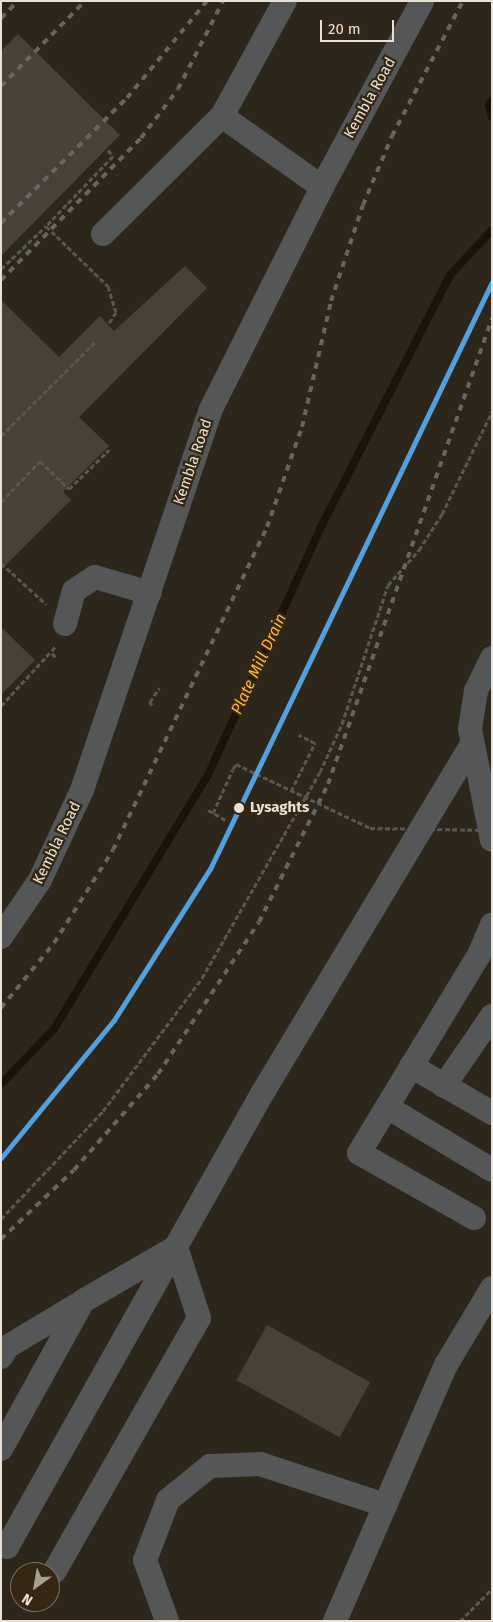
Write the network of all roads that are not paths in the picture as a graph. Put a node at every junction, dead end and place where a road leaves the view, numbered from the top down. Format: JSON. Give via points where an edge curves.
{"nodes":[{"id":1,"x":285,"y":1,"type":"edge"},
{"id":2,"x":422,"y":1,"type":"edge"},
{"id":3,"x":222,"y":116,"type":"junction"},
{"id":4,"x":322,"y":187,"type":"junction"},
{"id":5,"x":103,"y":234,"type":"dead end"},
{"id":6,"x":150,"y":593,"type":"junction"},
{"id":7,"x":65,"y":624,"type":"road end"},
{"id":8,"x":492,"y":658,"type":"edge"},
{"id":9,"x":471,"y":746,"type":"junction"},
{"id":10,"x":492,"y":840,"type":"edge"},
{"id":11,"x":492,"y":925,"type":"edge"},
{"id":12,"x":1,"y":937,"type":"edge"},
{"id":13,"x":492,"y":1016,"type":"edge"},
{"id":14,"x":411,"y":1066,"type":"junction"},
{"id":15,"x":444,"y":1086,"type":"junction"},
{"id":16,"x":386,"y":1107,"type":"junction"},
{"id":17,"x":492,"y":1113,"type":"edge"},
{"id":18,"x":492,"y":1170,"type":"edge"},
{"id":19,"x":474,"y":1218,"type":"dead end"},
{"id":20,"x":176,"y":1247,"type":"junction"},
{"id":21,"x":492,"y":1288,"type":"edge"},
{"id":22,"x":83,"y":1301,"type":"junction"},
{"id":23,"x":1,"y":1357,"type":"edge"},
{"id":24,"x":1,"y":1449,"type":"edge"},
{"id":25,"x":385,"y":1505,"type":"junction"},
{"id":26,"x":7,"y":1547,"type":"dead end"},
{"id":27,"x":60,"y":1562,"type":"edge"},
{"id":28,"x":167,"y":1621,"type":"edge"},
{"id":29,"x":335,"y":1621,"type":"edge"}],
"edges":[{"from":1,"to":3,"type":"street"},
{"from":2,"to":4,"type":"street","name":"Kembla Road"},
{"from":3,"to":4,"type":"street"},
{"from":3,"to":5,"type":"street"},
{"from":4,"to":6,"type":"street","name":"Kembla Road","via":[[211,408]]},
{"from":6,"to":7,"type":"street","via":[[95,576],[74,591]]},
{"from":6,"to":12,"type":"street","name":"Kembla Road","via":[[101,741],[61,841],[40,880]]},
{"from":8,"to":9,"type":"street","via":[[471,710]]},
{"from":9,"to":10,"type":"street"},
{"from":9,"to":20,"type":"street","via":[[263,1092]]},
{"from":11,"to":14,"type":"street","via":[[479,955]]},
{"from":13,"to":15,"type":"street"},
{"from":14,"to":15,"type":"street"},
{"from":14,"to":16,"type":"street"},
{"from":15,"to":17,"type":"street"},
{"from":16,"to":18,"type":"street"},
{"from":16,"to":19,"type":"street","via":[[359,1153]]},
{"from":20,"to":22,"type":"street"},
{"from":20,"to":26,"type":"street"},
{"from":20,"to":27,"type":"street","via":[[199,1318]]},
{"from":21,"to":25,"type":"street","via":[[446,1365]]},
{"from":22,"to":23,"type":"street","via":[[7,1347]]},
{"from":22,"to":24,"type":"street"},
{"from":25,"to":28,"type":"street","via":[[260,1464],[210,1466],[168,1500],[145,1560]]},
{"from":25,"to":29,"type":"street"}]}
